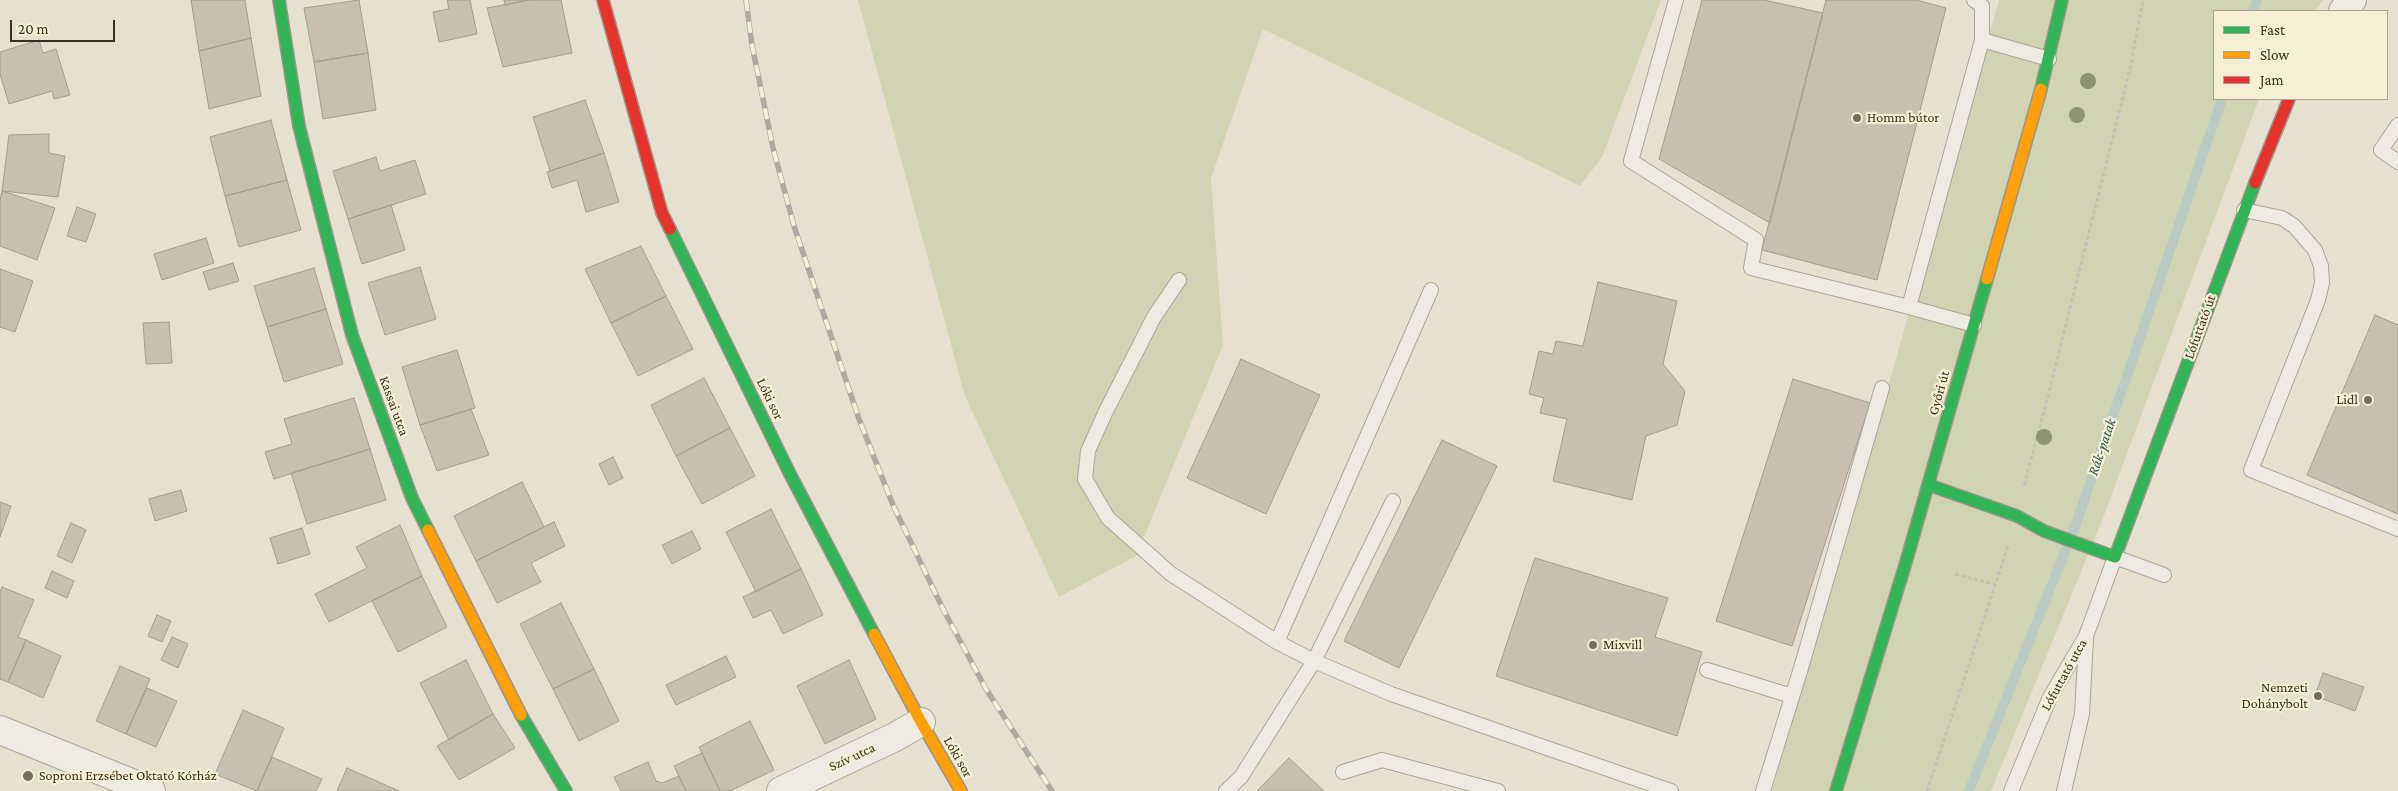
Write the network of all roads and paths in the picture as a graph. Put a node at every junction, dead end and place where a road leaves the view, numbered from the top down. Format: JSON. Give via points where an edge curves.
{"nodes":[{"id":1,"x":279,"y":0,"type":"edge"},
{"id":2,"x":603,"y":0,"type":"edge"},
{"id":3,"x":1676,"y":0,"type":"edge"},
{"id":4,"x":1974,"y":0,"type":"edge"},
{"id":5,"x":2062,"y":0,"type":"edge"},
{"id":6,"x":2143,"y":0,"type":"edge"},
{"id":7,"x":1982,"y":40,"type":"junction"},
{"id":8,"x":2048,"y":59,"type":"junction"},
{"id":9,"x":2289,"y":100,"type":"edge"},
{"id":10,"x":2398,"y":126,"type":"edge"},
{"id":11,"x":2398,"y":162,"type":"edge"},
{"id":12,"x":2244,"y":210,"type":"junction"},
{"id":13,"x":1179,"y":280,"type":"dead end"},
{"id":14,"x":1431,"y":290,"type":"dead end"},
{"id":15,"x":1909,"y":307,"type":"junction"},
{"id":16,"x":1974,"y":325,"type":"junction"},
{"id":17,"x":1882,"y":388,"type":"dead end"},
{"id":18,"x":1929,"y":485,"type":"junction"},
{"id":19,"x":2022,"y":491,"type":"dead end"},
{"id":20,"x":1393,"y":501,"type":"dead end"},
{"id":21,"x":2398,"y":529,"type":"edge"},
{"id":22,"x":2009,"y":542,"type":"dead end"},
{"id":23,"x":2115,"y":557,"type":"junction"},
{"id":24,"x":1955,"y":574,"type":"dead end"},
{"id":25,"x":2164,"y":575,"type":"dead end"},
{"id":26,"x":1994,"y":584,"type":"junction"},
{"id":27,"x":2086,"y":636,"type":"junction"},
{"id":28,"x":1277,"y":642,"type":"junction"},
{"id":29,"x":1314,"y":661,"type":"junction"},
{"id":30,"x":1707,"y":670,"type":"dead end"},
{"id":31,"x":1792,"y":696,"type":"junction"},
{"id":32,"x":921,"y":722,"type":"junction"},
{"id":33,"x":0,"y":730,"type":"edge"},
{"id":34,"x":1343,"y":772,"type":"dead end"},
{"id":35,"x":1489,"y":790,"type":"edge"},
{"id":36,"x":151,"y":791,"type":"edge"},
{"id":37,"x":566,"y":791,"type":"edge"},
{"id":38,"x":781,"y":791,"type":"edge"},
{"id":39,"x":961,"y":791,"type":"edge"},
{"id":40,"x":1226,"y":791,"type":"edge"},
{"id":41,"x":1671,"y":791,"type":"edge"},
{"id":42,"x":1763,"y":791,"type":"edge"},
{"id":43,"x":1836,"y":791,"type":"edge"},
{"id":44,"x":1927,"y":791,"type":"edge"},
{"id":45,"x":2011,"y":791,"type":"edge"},
{"id":46,"x":2064,"y":791,"type":"edge"}],
"edges":[{"from":1,"to":37,"type":"street","name":"Kassai utca","via":[[299,126],[355,344],[412,498],[513,702]]},
{"from":2,"to":32,"type":"street","name":"Lóki sor","via":[[662,213],[790,474]]},
{"from":3,"to":15,"type":"lane","via":[[1631,161],[1756,240],[1751,268]]},
{"from":4,"to":7,"type":"lane","via":[[1982,6]]},
{"from":5,"to":8,"type":"street","name":"Győri út"},
{"from":6,"to":19,"type":"path","via":[[2130,69]]},
{"from":7,"to":8,"type":"lane"},
{"from":7,"to":15,"type":"lane"},
{"from":8,"to":16,"type":"street","name":"Győri út"},
{"from":9,"to":12,"type":"street","name":"Lófuttató út"},
{"from":10,"to":11,"type":"lane","via":[[2381,150]]},
{"from":12,"to":21,"type":"lane","via":[[2282,218],[2294,226],[2315,250],[2322,282],[2318,300],[2251,470]]},
{"from":12,"to":23,"type":"street","name":"Lófuttató út"},
{"from":13,"to":28,"type":"lane","via":[[1154,317],[1106,411],[1088,451],[1085,479],[1108,518],[1171,574]]},
{"from":14,"to":28,"type":"lane"},
{"from":15,"to":16,"type":"lane"},
{"from":16,"to":18,"type":"street","name":"Győri út"},
{"from":17,"to":31,"type":"lane"},
{"from":18,"to":23,"type":"street","via":[[2017,516],[2044,531]]},
{"from":18,"to":43,"type":"street","name":"Győri út"},
{"from":20,"to":29,"type":"lane"},
{"from":22,"to":26,"type":"path"},
{"from":23,"to":25,"type":"lane"},
{"from":23,"to":27,"type":"lane","name":"Lófuttató utca"},
{"from":24,"to":26,"type":"path"},
{"from":26,"to":44,"type":"path"},
{"from":27,"to":45,"type":"lane","name":"Lófuttató utca","via":[[2050,697]]},
{"from":27,"to":46,"type":"lane","via":[[2082,714]]},
{"from":28,"to":29,"type":"lane"},
{"from":29,"to":40,"type":"lane","via":[[1241,777]]},
{"from":29,"to":41,"type":"lane","via":[[1391,694]]},
{"from":30,"to":31,"type":"lane"},
{"from":31,"to":42,"type":"lane"},
{"from":32,"to":38,"type":"street","name":"Szív utca"},
{"from":32,"to":39,"type":"street","name":"Lóki sor"},
{"from":33,"to":36,"type":"street"},
{"from":34,"to":35,"type":"lane","via":[[1382,760]]}]}
